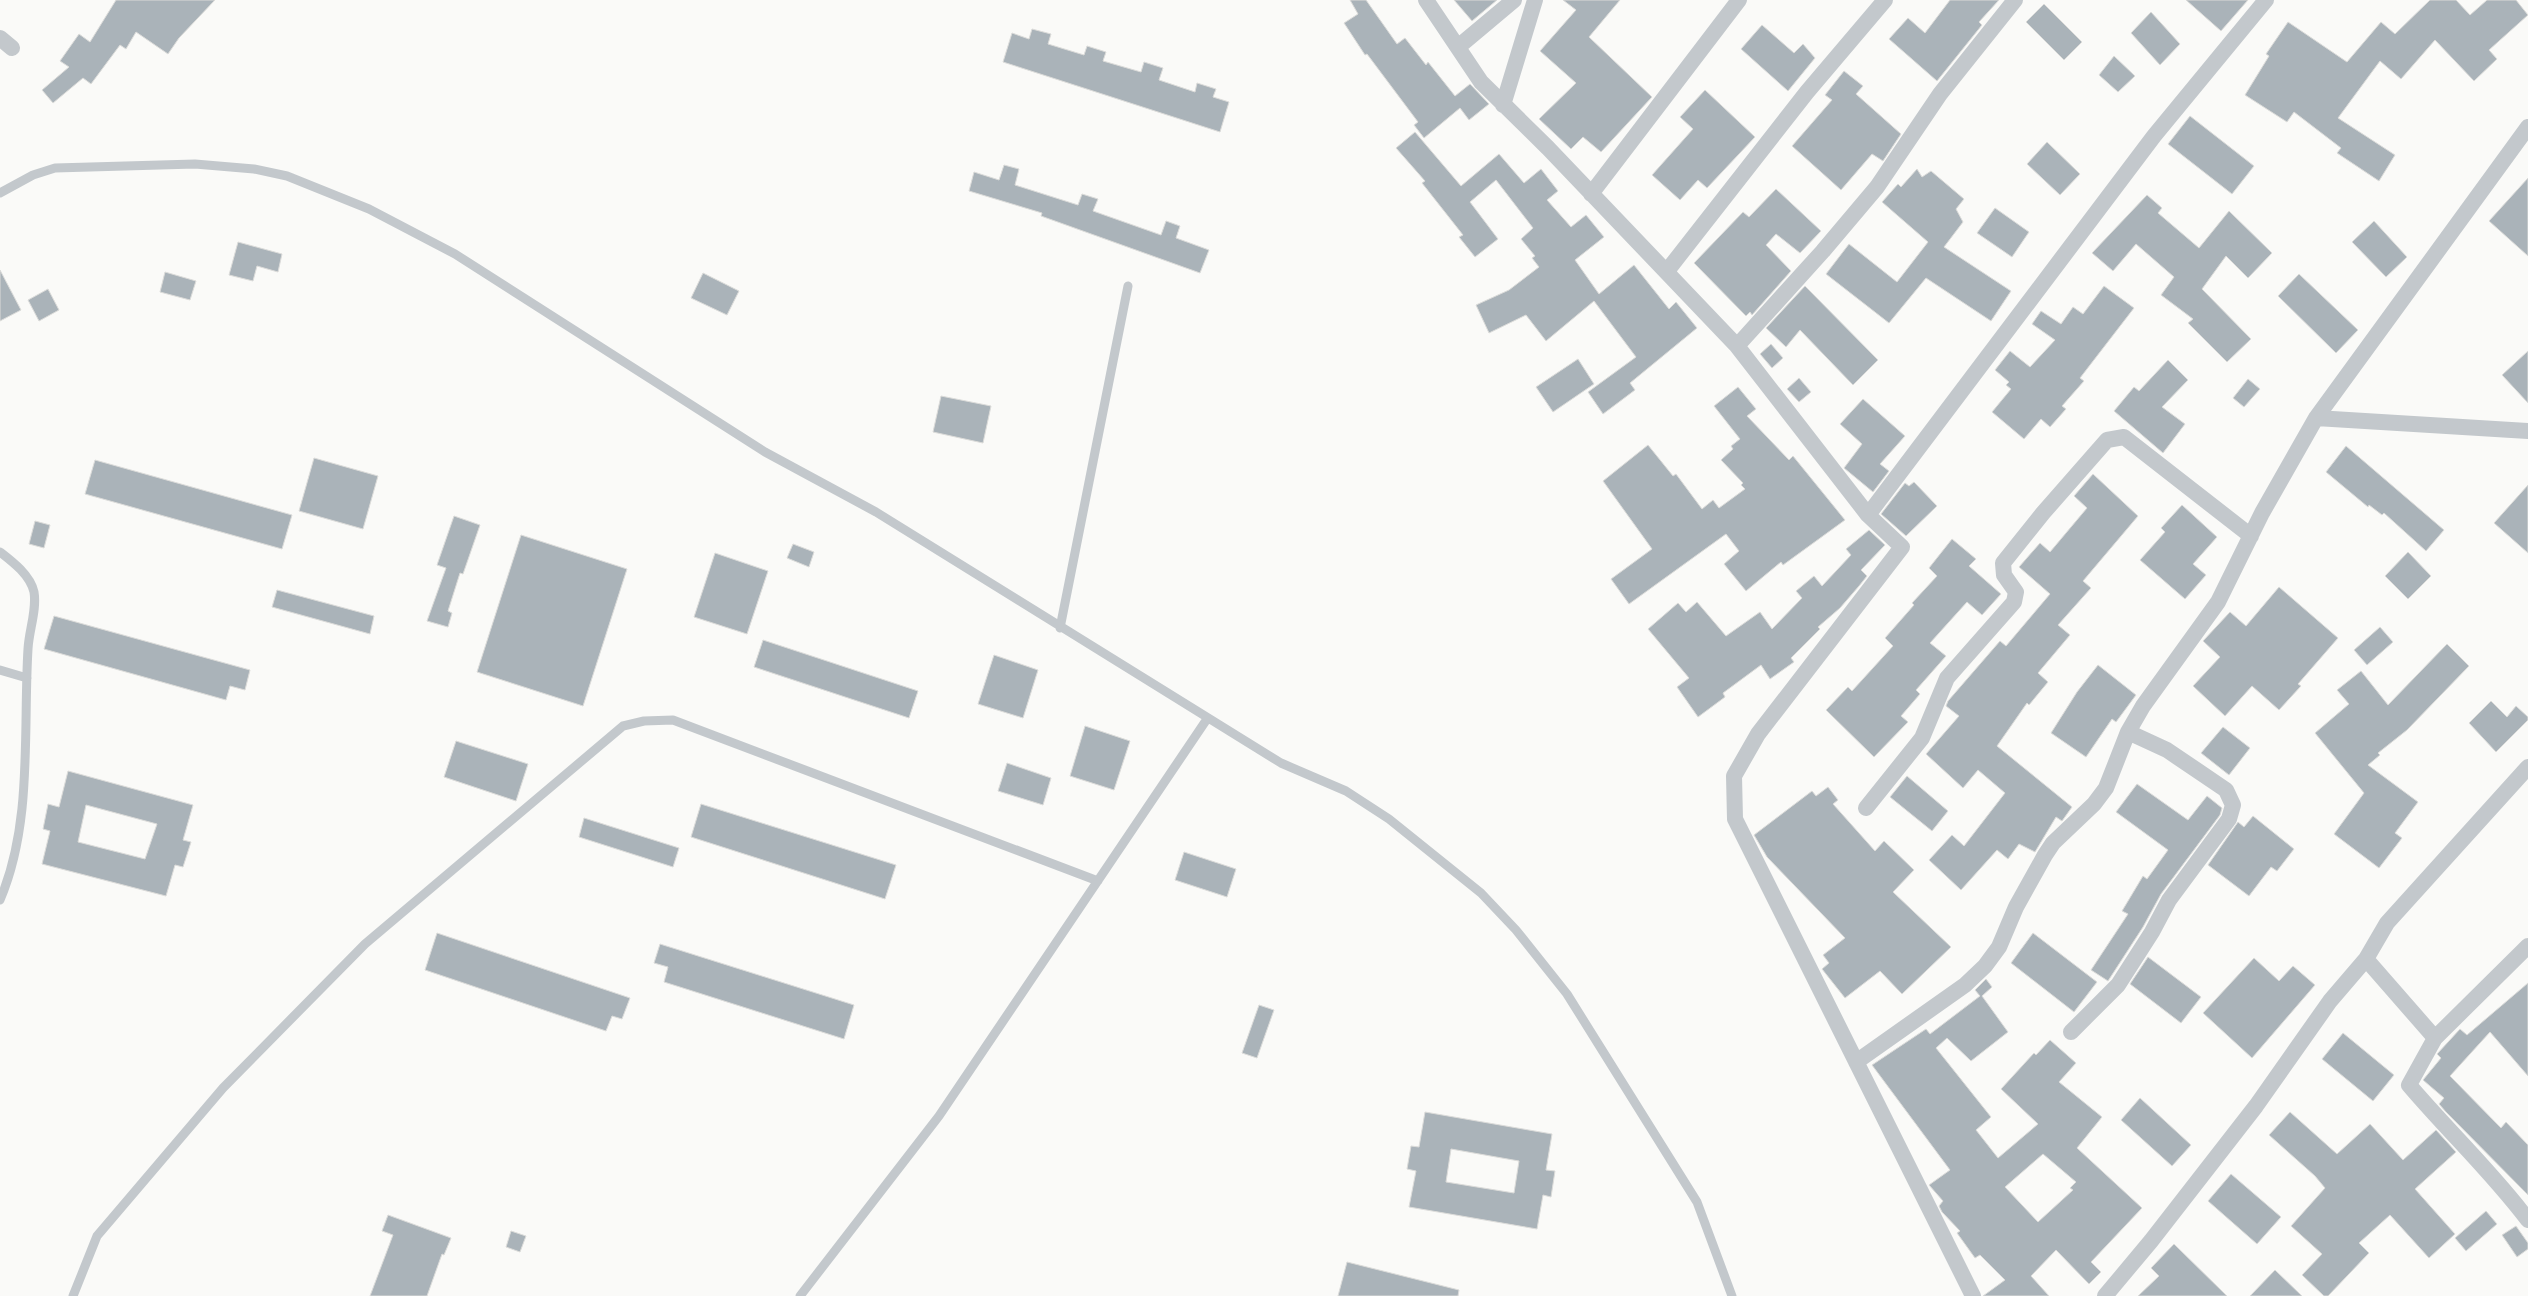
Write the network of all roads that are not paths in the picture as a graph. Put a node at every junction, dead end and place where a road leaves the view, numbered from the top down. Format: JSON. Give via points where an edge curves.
{"nodes":[{"id":1,"x":1426,"y":0,"type":"edge"},
{"id":2,"x":1514,"y":0,"type":"edge"},
{"id":3,"x":1536,"y":0,"type":"edge"},
{"id":4,"x":1739,"y":0,"type":"edge"},
{"id":5,"x":1885,"y":0,"type":"edge"},
{"id":6,"x":2015,"y":0,"type":"edge"},
{"id":7,"x":2266,"y":0,"type":"edge"},
{"id":8,"x":1458,"y":47,"type":"junction"},
{"id":9,"x":1503,"y":106,"type":"junction"},
{"id":10,"x":2528,"y":127,"type":"edge"},
{"id":11,"x":0,"y":193,"type":"edge"},
{"id":12,"x":1591,"y":194,"type":"junction"},
{"id":13,"x":1667,"y":271,"type":"junction"},
{"id":14,"x":1128,"y":286,"type":"dead end"},
{"id":15,"x":1737,"y":346,"type":"junction"},
{"id":16,"x":2316,"y":418,"type":"junction"},
{"id":17,"x":2528,"y":431,"type":"edge"},
{"id":18,"x":1868,"y":515,"type":"junction"},
{"id":19,"x":2251,"y":536,"type":"junction"},
{"id":20,"x":0,"y":552,"type":"edge"},
{"id":21,"x":1060,"y":628,"type":"junction"},
{"id":22,"x":0,"y":670,"type":"edge"},
{"id":23,"x":28,"y":678,"type":"junction"},
{"id":24,"x":1207,"y":719,"type":"junction"},
{"id":25,"x":2128,"y":732,"type":"junction"},
{"id":26,"x":2528,"y":767,"type":"edge"},
{"id":27,"x":1866,"y":808,"type":"dead end"},
{"id":28,"x":1098,"y":881,"type":"junction"},
{"id":29,"x":0,"y":900,"type":"edge"},
{"id":30,"x":2528,"y":946,"type":"edge"},
{"id":31,"x":2366,"y":959,"type":"junction"},
{"id":32,"x":2071,"y":1032,"type":"dead end"},
{"id":33,"x":2435,"y":1038,"type":"junction"},
{"id":34,"x":1856,"y":1062,"type":"junction"},
{"id":35,"x":2528,"y":1220,"type":"edge"},
{"id":36,"x":73,"y":1296,"type":"edge"},
{"id":37,"x":800,"y":1296,"type":"edge"},
{"id":38,"x":1732,"y":1296,"type":"edge"},
{"id":39,"x":1973,"y":1296,"type":"edge"},
{"id":40,"x":2105,"y":1296,"type":"edge"}],
"edges":[{"from":1,"to":8,"type":"street"},
{"from":2,"to":8,"type":"street"},
{"from":3,"to":9,"type":"street"},
{"from":4,"to":12,"type":"street"},
{"from":5,"to":13,"type":"street","via":[[1807,92]]},
{"from":6,"to":15,"type":"street","via":[[1940,94],[1872,194]]},
{"from":7,"to":18,"type":"street","via":[[2154,136]]},
{"from":8,"to":9,"type":"street","via":[[1481,82]]},
{"from":9,"to":12,"type":"street"},
{"from":10,"to":16,"type":"street"},
{"from":11,"to":21,"type":"lane","via":[[33,174],[55,168],[195,164],[254,169],[287,176],[369,209],[455,254],[765,452],[876,512]]},
{"from":12,"to":13,"type":"street"},
{"from":13,"to":15,"type":"street"},
{"from":14,"to":21,"type":"lane"},
{"from":15,"to":18,"type":"street"},
{"from":16,"to":17,"type":"street"},
{"from":16,"to":19,"type":"street"},
{"from":18,"to":34,"type":"street","via":[[1902,547],[1758,734],[1734,776],[1735,819]]},
{"from":19,"to":25,"type":"street","via":[[2218,602]]},
{"from":19,"to":27,"type":"street","via":[[2124,437],[2108,440],[2003,563],[2004,575],[2016,592],[2014,602],[1947,678],[1922,738]]},
{"from":20,"to":23,"type":"lane","via":[[26,577],[34,591]]},
{"from":21,"to":24,"type":"lane"},
{"from":22,"to":23,"type":"lane"},
{"from":23,"to":29,"type":"lane","via":[[17,849],[11,875]]},
{"from":24,"to":28,"type":"lane"},
{"from":24,"to":38,"type":"lane","via":[[1281,763],[1346,791],[1389,818],[1482,893],[1516,930],[1567,994],[1697,1202]]},
{"from":25,"to":32,"type":"street","via":[[2167,750],[2226,790],[2233,805],[2229,819],[2169,900],[2118,985]]},
{"from":25,"to":34,"type":"street","via":[[2106,788],[2053,843],[2016,907],[1999,947],[1985,966],[1965,985]]},
{"from":26,"to":31,"type":"street","via":[[2387,923]]},
{"from":28,"to":36,"type":"lane","via":[[672,720],[623,726],[365,944],[223,1088],[97,1236]]},
{"from":28,"to":37,"type":"lane","via":[[939,1116]]},
{"from":30,"to":33,"type":"street"},
{"from":31,"to":33,"type":"street"},
{"from":31,"to":40,"type":"street","via":[[2330,1001],[2256,1106]]},
{"from":33,"to":35,"type":"street","via":[[2409,1085]]},
{"from":34,"to":39,"type":"street"}]}
